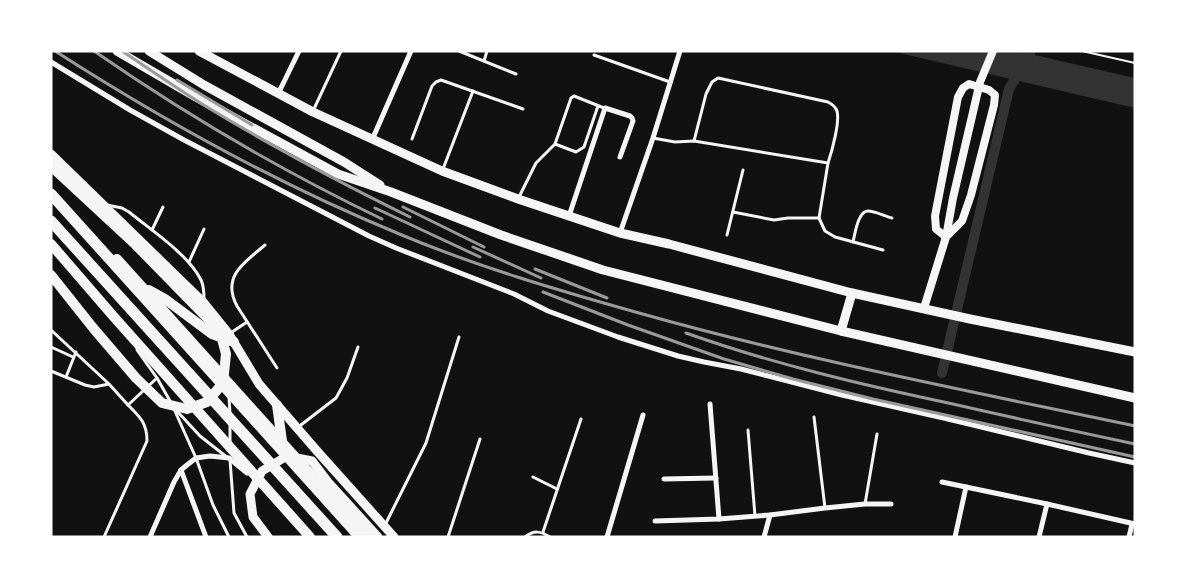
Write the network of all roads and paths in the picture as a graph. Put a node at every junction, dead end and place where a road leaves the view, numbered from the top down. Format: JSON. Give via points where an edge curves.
{"nodes":[{"id":1,"x":117,"y":51,"type":"edge"},
{"id":2,"x":149,"y":51,"type":"edge"},
{"id":3,"x":199,"y":51,"type":"edge"},
{"id":4,"x":299,"y":51,"type":"edge"},
{"id":5,"x":341,"y":51,"type":"edge"},
{"id":6,"x":411,"y":51,"type":"edge"},
{"id":7,"x":459,"y":51,"type":"edge"},
{"id":8,"x":488,"y":51,"type":"edge"},
{"id":9,"x":680,"y":51,"type":"edge"},
{"id":10,"x":993,"y":51,"type":"edge"},
{"id":11,"x":1082,"y":51,"type":"edge"},
{"id":12,"x":594,"y":55,"type":"dead end"},
{"id":13,"x":484,"y":61,"type":"junction"},
{"id":14,"x":51,"y":62,"type":"edge"},
{"id":15,"x":1135,"y":63,"type":"edge"},
{"id":16,"x":516,"y":74,"type":"dead end"},
{"id":17,"x":670,"y":82,"type":"junction"},
{"id":18,"x":472,"y":90,"type":"junction"},
{"id":19,"x":278,"y":94,"type":"junction"},
{"id":20,"x":598,"y":106,"type":"junction"},
{"id":21,"x":605,"y":108,"type":"junction"},
{"id":22,"x":523,"y":109,"type":"dead end"},
{"id":23,"x":313,"y":112,"type":"junction"},
{"id":24,"x":653,"y":138,"type":"junction"},
{"id":25,"x":412,"y":139,"type":"dead end"},
{"id":26,"x":372,"y":140,"type":"junction"},
{"id":27,"x":694,"y":141,"type":"junction"},
{"id":28,"x":555,"y":144,"type":"junction"},
{"id":29,"x":51,"y":154,"type":"edge"},
{"id":30,"x":620,"y":157,"type":"dead end"},
{"id":31,"x":828,"y":163,"type":"junction"},
{"id":32,"x":51,"y":166,"type":"edge"},
{"id":33,"x":743,"y":170,"type":"dead end"},
{"id":34,"x":442,"y":171,"type":"junction"},
{"id":35,"x":51,"y":187,"type":"edge"},
{"id":36,"x":391,"y":192,"type":"junction"},
{"id":37,"x":51,"y":194,"type":"edge"},
{"id":38,"x":518,"y":199,"type":"junction"},
{"id":39,"x":104,"y":204,"type":"junction"},
{"id":40,"x":163,"y":207,"type":"dead end"},
{"id":41,"x":733,"y":212,"type":"junction"},
{"id":42,"x":570,"y":216,"type":"junction"},
{"id":43,"x":818,"y":218,"type":"junction"},
{"id":44,"x":892,"y":218,"type":"dead end"},
{"id":45,"x":51,"y":221,"type":"edge"},
{"id":46,"x":204,"y":228,"type":"dead end"},
{"id":47,"x":152,"y":230,"type":"junction"},
{"id":48,"x":620,"y":233,"type":"junction"},
{"id":49,"x":727,"y":235,"type":"dead end"},
{"id":50,"x":946,"y":237,"type":"junction"},
{"id":51,"x":852,"y":242,"type":"junction"},
{"id":52,"x":51,"y":244,"type":"edge"},
{"id":53,"x":265,"y":245,"type":"dead end"},
{"id":54,"x":883,"y":250,"type":"dead end"},
{"id":55,"x":189,"y":262,"type":"junction"},
{"id":56,"x":51,"y":276,"type":"edge"},
{"id":57,"x":140,"y":284,"type":"junction"},
{"id":58,"x":852,"y":293,"type":"junction"},
{"id":59,"x":204,"y":303,"type":"junction"},
{"id":60,"x":924,"y":308,"type":"junction"},
{"id":61,"x":114,"y":317,"type":"junction"},
{"id":62,"x":247,"y":322,"type":"junction"},
{"id":63,"x":51,"y":330,"type":"edge"},
{"id":64,"x":841,"y":331,"type":"junction"},
{"id":65,"x":459,"y":337,"type":"dead end"},
{"id":66,"x":232,"y":338,"type":"junction"},
{"id":67,"x":358,"y":347,"type":"dead end"},
{"id":68,"x":51,"y":348,"type":"edge"},
{"id":69,"x":76,"y":352,"type":"junction"},
{"id":70,"x":1135,"y":352,"type":"edge"},
{"id":71,"x":226,"y":354,"type":"junction"},
{"id":72,"x":73,"y":357,"type":"junction"},
{"id":73,"x":277,"y":368,"type":"dead end"},
{"id":74,"x":51,"y":371,"type":"edge"},
{"id":75,"x":66,"y":377,"type":"junction"},
{"id":76,"x":157,"y":378,"type":"junction"},
{"id":77,"x":109,"y":384,"type":"junction"},
{"id":78,"x":1135,"y":398,"type":"edge"},
{"id":79,"x":710,"y":404,"type":"dead end"},
{"id":80,"x":128,"y":405,"type":"junction"},
{"id":81,"x":277,"y":405,"type":"junction"},
{"id":82,"x":174,"y":408,"type":"junction"},
{"id":83,"x":644,"y":415,"type":"dead end"},
{"id":84,"x":814,"y":417,"type":"dead end"},
{"id":85,"x":581,"y":419,"type":"dead end"},
{"id":86,"x":297,"y":428,"type":"junction"},
{"id":87,"x":748,"y":430,"type":"dead end"},
{"id":88,"x":877,"y":434,"type":"dead end"},
{"id":89,"x":480,"y":439,"type":"dead end"},
{"id":90,"x":282,"y":442,"type":"junction"},
{"id":91,"x":196,"y":458,"type":"junction"},
{"id":92,"x":229,"y":458,"type":"junction"},
{"id":93,"x":1135,"y":463,"type":"edge"},
{"id":94,"x":181,"y":470,"type":"junction"},
{"id":95,"x":533,"y":477,"type":"dead end"},
{"id":96,"x":716,"y":478,"type":"junction"},
{"id":97,"x":664,"y":479,"type":"dead end"},
{"id":98,"x":942,"y":482,"type":"dead end"},
{"id":99,"x":966,"y":487,"type":"junction"},
{"id":100,"x":557,"y":489,"type":"junction"},
{"id":101,"x":864,"y":504,"type":"junction"},
{"id":102,"x":891,"y":504,"type":"dead end"},
{"id":103,"x":1047,"y":504,"type":"junction"},
{"id":104,"x":824,"y":508,"type":"junction"},
{"id":105,"x":770,"y":515,"type":"junction"},
{"id":106,"x":755,"y":516,"type":"junction"},
{"id":107,"x":719,"y":519,"type":"junction"},
{"id":108,"x":654,"y":521,"type":"dead end"},
{"id":109,"x":1133,"y":524,"type":"edge"},
{"id":110,"x":300,"y":526,"type":"junction"},
{"id":111,"x":384,"y":526,"type":"junction"},
{"id":112,"x":543,"y":532,"type":"junction"},
{"id":113,"x":104,"y":537,"type":"edge"},
{"id":114,"x":150,"y":537,"type":"edge"},
{"id":115,"x":206,"y":537,"type":"edge"},
{"id":116,"x":229,"y":537,"type":"edge"},
{"id":117,"x":247,"y":537,"type":"edge"},
{"id":118,"x":268,"y":537,"type":"edge"},
{"id":119,"x":310,"y":537,"type":"edge"},
{"id":120,"x":337,"y":537,"type":"edge"},
{"id":121,"x":360,"y":537,"type":"edge"},
{"id":122,"x":367,"y":537,"type":"edge"},
{"id":123,"x":378,"y":537,"type":"edge"},
{"id":124,"x":394,"y":537,"type":"edge"},
{"id":125,"x":448,"y":537,"type":"edge"},
{"id":126,"x":525,"y":537,"type":"edge"},
{"id":127,"x":550,"y":537,"type":"edge"},
{"id":128,"x":606,"y":537,"type":"edge"},
{"id":129,"x":764,"y":537,"type":"edge"},
{"id":130,"x":955,"y":537,"type":"edge"},
{"id":131,"x":1039,"y":537,"type":"edge"},
{"id":132,"x":1129,"y":537,"type":"edge"}],
"edges":[{"from":1,"to":36,"type":"main road","via":[[338,174]]},
{"from":2,"to":36,"type":"main road"},
{"from":3,"to":19,"type":"main road"},
{"from":4,"to":19,"type":"street"},
{"from":5,"to":23,"type":"lane"},
{"from":6,"to":26,"type":"street"},
{"from":7,"to":13,"type":"lane"},
{"from":8,"to":13,"type":"lane"},
{"from":9,"to":17,"type":"street"},
{"from":10,"to":50,"type":"street","via":[[980,82]]},
{"from":11,"to":15,"type":"path"},
{"from":12,"to":17,"type":"lane"},
{"from":13,"to":16,"type":"lane"},
{"from":14,"to":93,"type":"street","via":[[184,140],[369,236],[618,337],[678,356]]},
{"from":17,"to":24,"type":"street"},
{"from":18,"to":22,"type":"lane"},
{"from":18,"to":25,"type":"lane","via":[[441,80],[436,82]]},
{"from":18,"to":34,"type":"lane"},
{"from":19,"to":23,"type":"main road"},
{"from":20,"to":21,"type":"lane"},
{"from":20,"to":28,"type":"lane","via":[[584,147],[576,152]]},
{"from":20,"to":28,"type":"lane","via":[[574,96],[571,98]]},
{"from":21,"to":30,"type":"street","via":[[630,116],[633,121]]},
{"from":21,"to":42,"type":"street"},
{"from":23,"to":26,"type":"main road"},
{"from":24,"to":27,"type":"lane"},
{"from":24,"to":48,"type":"street"},
{"from":26,"to":34,"type":"main road"},
{"from":27,"to":31,"type":"lane"},
{"from":27,"to":31,"type":"lane","via":[[706,94],[718,78],[832,104],[836,108],[837,122]]},
{"from":28,"to":38,"type":"lane","via":[[536,163]]},
{"from":29,"to":39,"type":"main road"},
{"from":31,"to":43,"type":"lane"},
{"from":32,"to":71,"type":"highway","via":[[134,243],[220,331]]},
{"from":33,"to":41,"type":"lane"},
{"from":34,"to":38,"type":"main road"},
{"from":35,"to":57,"type":"highway"},
{"from":36,"to":64,"type":"main road","via":[[603,270]]},
{"from":37,"to":121,"type":"highway"},
{"from":38,"to":42,"type":"main road"},
{"from":39,"to":47,"type":"lane","via":[[122,208]]},
{"from":39,"to":59,"type":"main road"},
{"from":40,"to":47,"type":"lane"},
{"from":41,"to":43,"type":"lane","via":[[774,220]]},
{"from":41,"to":49,"type":"lane"},
{"from":42,"to":48,"type":"main road"},
{"from":43,"to":51,"type":"lane","via":[[829,234]]},
{"from":44,"to":51,"type":"lane","via":[[870,211],[862,212]]},
{"from":45,"to":120,"type":"highway"},
{"from":46,"to":55,"type":"lane"},
{"from":47,"to":55,"type":"lane"},
{"from":48,"to":58,"type":"main road"},
{"from":50,"to":50,"type":"street","via":[[936,229],[935,216],[958,97],[969,84],[995,95],[994,105],[972,195],[962,221]]},
{"from":50,"to":60,"type":"street"},
{"from":51,"to":54,"type":"lane"},
{"from":52,"to":61,"type":"highway"},
{"from":53,"to":62,"type":"lane","via":[[239,267],[232,285],[233,299]]},
{"from":55,"to":59,"type":"lane","via":[[202,280]]},
{"from":56,"to":71,"type":"highway","via":[[136,378],[162,403],[187,409],[207,402],[223,383]]},
{"from":57,"to":66,"type":"highway","via":[[212,334]]},
{"from":57,"to":90,"type":"highway"},
{"from":58,"to":60,"type":"main road"},
{"from":58,"to":64,"type":"main road"},
{"from":59,"to":66,"type":"main road"},
{"from":60,"to":70,"type":"main road"},
{"from":61,"to":76,"type":"lane"},
{"from":61,"to":110,"type":"highway"},
{"from":62,"to":66,"type":"lane"},
{"from":62,"to":73,"type":"lane"},
{"from":63,"to":69,"type":"lane"},
{"from":64,"to":78,"type":"main road"},
{"from":65,"to":111,"type":"lane","via":[[426,443]]},
{"from":66,"to":81,"type":"main road","via":[[258,384]]},
{"from":67,"to":86,"type":"lane","via":[[336,398]]},
{"from":68,"to":72,"type":"lane"},
{"from":69,"to":72,"type":"lane"},
{"from":69,"to":77,"type":"lane"},
{"from":71,"to":117,"type":"lane","via":[[234,513]]},
{"from":72,"to":75,"type":"lane"},
{"from":74,"to":75,"type":"lane"},
{"from":75,"to":77,"type":"lane","via":[[85,386]]},
{"from":76,"to":80,"type":"lane"},
{"from":76,"to":82,"type":"lane"},
{"from":77,"to":80,"type":"lane"},
{"from":79,"to":96,"type":"street"},
{"from":80,"to":113,"type":"lane","via":[[144,422],[147,441]]},
{"from":81,"to":86,"type":"main road"},
{"from":81,"to":90,"type":"highway"},
{"from":82,"to":91,"type":"lane"},
{"from":82,"to":92,"type":"lane","via":[[200,436]]},
{"from":83,"to":128,"type":"street"},
{"from":84,"to":104,"type":"lane"},
{"from":85,"to":100,"type":"lane"},
{"from":86,"to":111,"type":"main road"},
{"from":87,"to":106,"type":"lane"},
{"from":88,"to":101,"type":"lane"},
{"from":89,"to":125,"type":"lane"},
{"from":90,"to":122,"type":"highway"},
{"from":91,"to":92,"type":"street"},
{"from":91,"to":94,"type":"street"},
{"from":91,"to":116,"type":"lane","via":[[212,505]]},
{"from":92,"to":110,"type":"street"},
{"from":94,"to":114,"type":"street"},
{"from":94,"to":115,"type":"street"},
{"from":95,"to":100,"type":"lane"},
{"from":96,"to":97,"type":"street"},
{"from":96,"to":107,"type":"street"},
{"from":98,"to":99,"type":"street"},
{"from":99,"to":103,"type":"street"},
{"from":99,"to":130,"type":"street"},
{"from":100,"to":112,"type":"lane"},
{"from":101,"to":102,"type":"street"},
{"from":101,"to":104,"type":"street"},
{"from":103,"to":109,"type":"street"},
{"from":103,"to":131,"type":"street"},
{"from":104,"to":105,"type":"street"},
{"from":105,"to":106,"type":"street"},
{"from":105,"to":129,"type":"street"},
{"from":106,"to":107,"type":"street"},
{"from":107,"to":108,"type":"street"},
{"from":109,"to":132,"type":"street"},
{"from":110,"to":119,"type":"highway"},
{"from":111,"to":124,"type":"main road"},
{"from":112,"to":126,"type":"lane"},
{"from":112,"to":127,"type":"lane"},
{"from":118,"to":123,"type":"main road","via":[[253,517],[250,494],[262,471],[287,456],[312,461]]}]}
